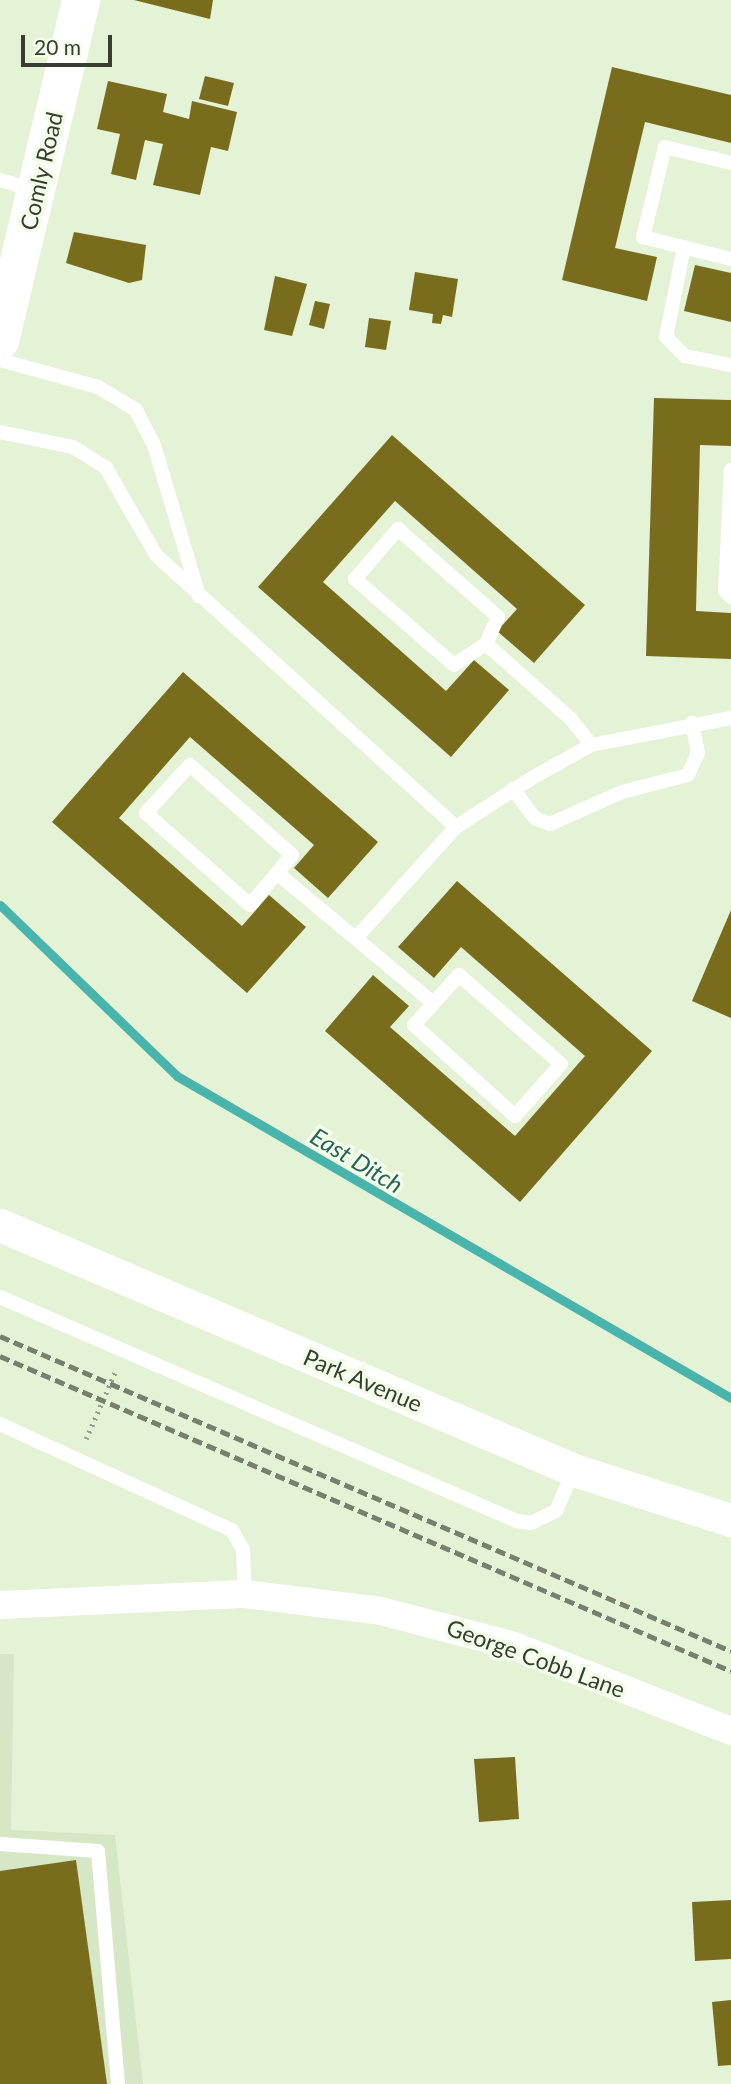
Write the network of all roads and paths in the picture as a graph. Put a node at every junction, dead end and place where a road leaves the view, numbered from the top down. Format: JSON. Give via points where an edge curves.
{"nodes":[{"id":1,"x":81,"y":0,"type":"edge"},
{"id":2,"x":731,"y":163,"type":"edge"},
{"id":3,"x":0,"y":180,"type":"edge"},
{"id":4,"x":36,"y":190,"type":"junction"},
{"id":5,"x":684,"y":247,"type":"junction"},
{"id":6,"x":731,"y":259,"type":"edge"},
{"id":7,"x":7,"y":279,"type":"edge"},
{"id":8,"x":0,"y":341,"type":"edge"},
{"id":9,"x":0,"y":360,"type":"edge"},
{"id":10,"x":731,"y":365,"type":"edge"},
{"id":11,"x":0,"y":432,"type":"edge"},
{"id":12,"x":731,"y":470,"type":"edge"},
{"id":13,"x":200,"y":597,"type":"junction"},
{"id":14,"x":731,"y":597,"type":"edge"},
{"id":15,"x":486,"y":644,"type":"junction"},
{"id":16,"x":731,"y":718,"type":"edge"},
{"id":17,"x":692,"y":723,"type":"junction"},
{"id":18,"x":591,"y":745,"type":"junction"},
{"id":19,"x":513,"y":789,"type":"junction"},
{"id":20,"x":456,"y":827,"type":"junction"},
{"id":21,"x":277,"y":873,"type":"junction"},
{"id":22,"x":356,"y":937,"type":"junction"},
{"id":23,"x":433,"y":1003,"type":"junction"},
{"id":24,"x":0,"y":1225,"type":"edge"},
{"id":25,"x":0,"y":1297,"type":"edge"},
{"id":26,"x":124,"y":1349,"type":"junction"},
{"id":27,"x":0,"y":1424,"type":"edge"},
{"id":28,"x":78,"y":1457,"type":"junction"},
{"id":29,"x":574,"y":1470,"type":"junction"},
{"id":30,"x":731,"y":1520,"type":"edge"},
{"id":31,"x":244,"y":1594,"type":"junction"},
{"id":32,"x":0,"y":1605,"type":"edge"},
{"id":33,"x":731,"y":1731,"type":"edge"},
{"id":34,"x":0,"y":1844,"type":"edge"},
{"id":35,"x":118,"y":2084,"type":"edge"}],
"edges":[{"from":1,"to":4,"type":"main road","name":"Comly Road"},
{"from":2,"to":5,"type":"lane","via":[[665,147],[643,237]]},
{"from":3,"to":4,"type":"lane"},
{"from":4,"to":7,"type":"main road","name":"Comly Road"},
{"from":5,"to":6,"type":"lane"},
{"from":5,"to":10,"type":"lane","via":[[666,337],[685,356]]},
{"from":7,"to":8,"type":"main road","name":"Comly Road"},
{"from":9,"to":13,"type":"lane","via":[[98,387],[136,410],[154,445]]},
{"from":11,"to":13,"type":"lane","via":[[73,447],[106,468],[156,555]]},
{"from":12,"to":14,"type":"lane","via":[[725,591]]},
{"from":13,"to":20,"type":"lane"},
{"from":15,"to":15,"type":"lane","via":[[498,617],[398,529],[355,579],[454,665]]},
{"from":15,"to":18,"type":"lane","via":[[571,719]]},
{"from":16,"to":17,"type":"lane"},
{"from":17,"to":18,"type":"lane"},
{"from":17,"to":19,"type":"lane","via":[[698,752],[688,775],[622,792],[550,824],[535,818]]},
{"from":18,"to":19,"type":"lane"},
{"from":19,"to":20,"type":"lane"},
{"from":20,"to":22,"type":"lane"},
{"from":21,"to":21,"type":"lane","via":[[292,855],[190,765],[146,813],[250,905]]},
{"from":21,"to":22,"type":"lane"},
{"from":22,"to":23,"type":"lane"},
{"from":23,"to":23,"type":"lane","via":[[414,1025],[515,1116],[561,1064],[459,975]]},
{"from":24,"to":29,"type":"street","name":"Park Avenue"},
{"from":25,"to":26,"type":"lane"},
{"from":26,"to":28,"type":"path"},
{"from":26,"to":29,"type":"lane","via":[[517,1521],[531,1523],[556,1511]]},
{"from":27,"to":28,"type":"lane"},
{"from":28,"to":31,"type":"lane","via":[[232,1530],[243,1550]]},
{"from":29,"to":30,"type":"street","name":"Park Avenue"},
{"from":31,"to":32,"type":"street","name":"George Cobb Lane"},
{"from":31,"to":33,"type":"street","name":"George Cobb Lane","via":[[434,1623],[514,1646]]},
{"from":34,"to":35,"type":"lane","via":[[98,1851]]}]}
